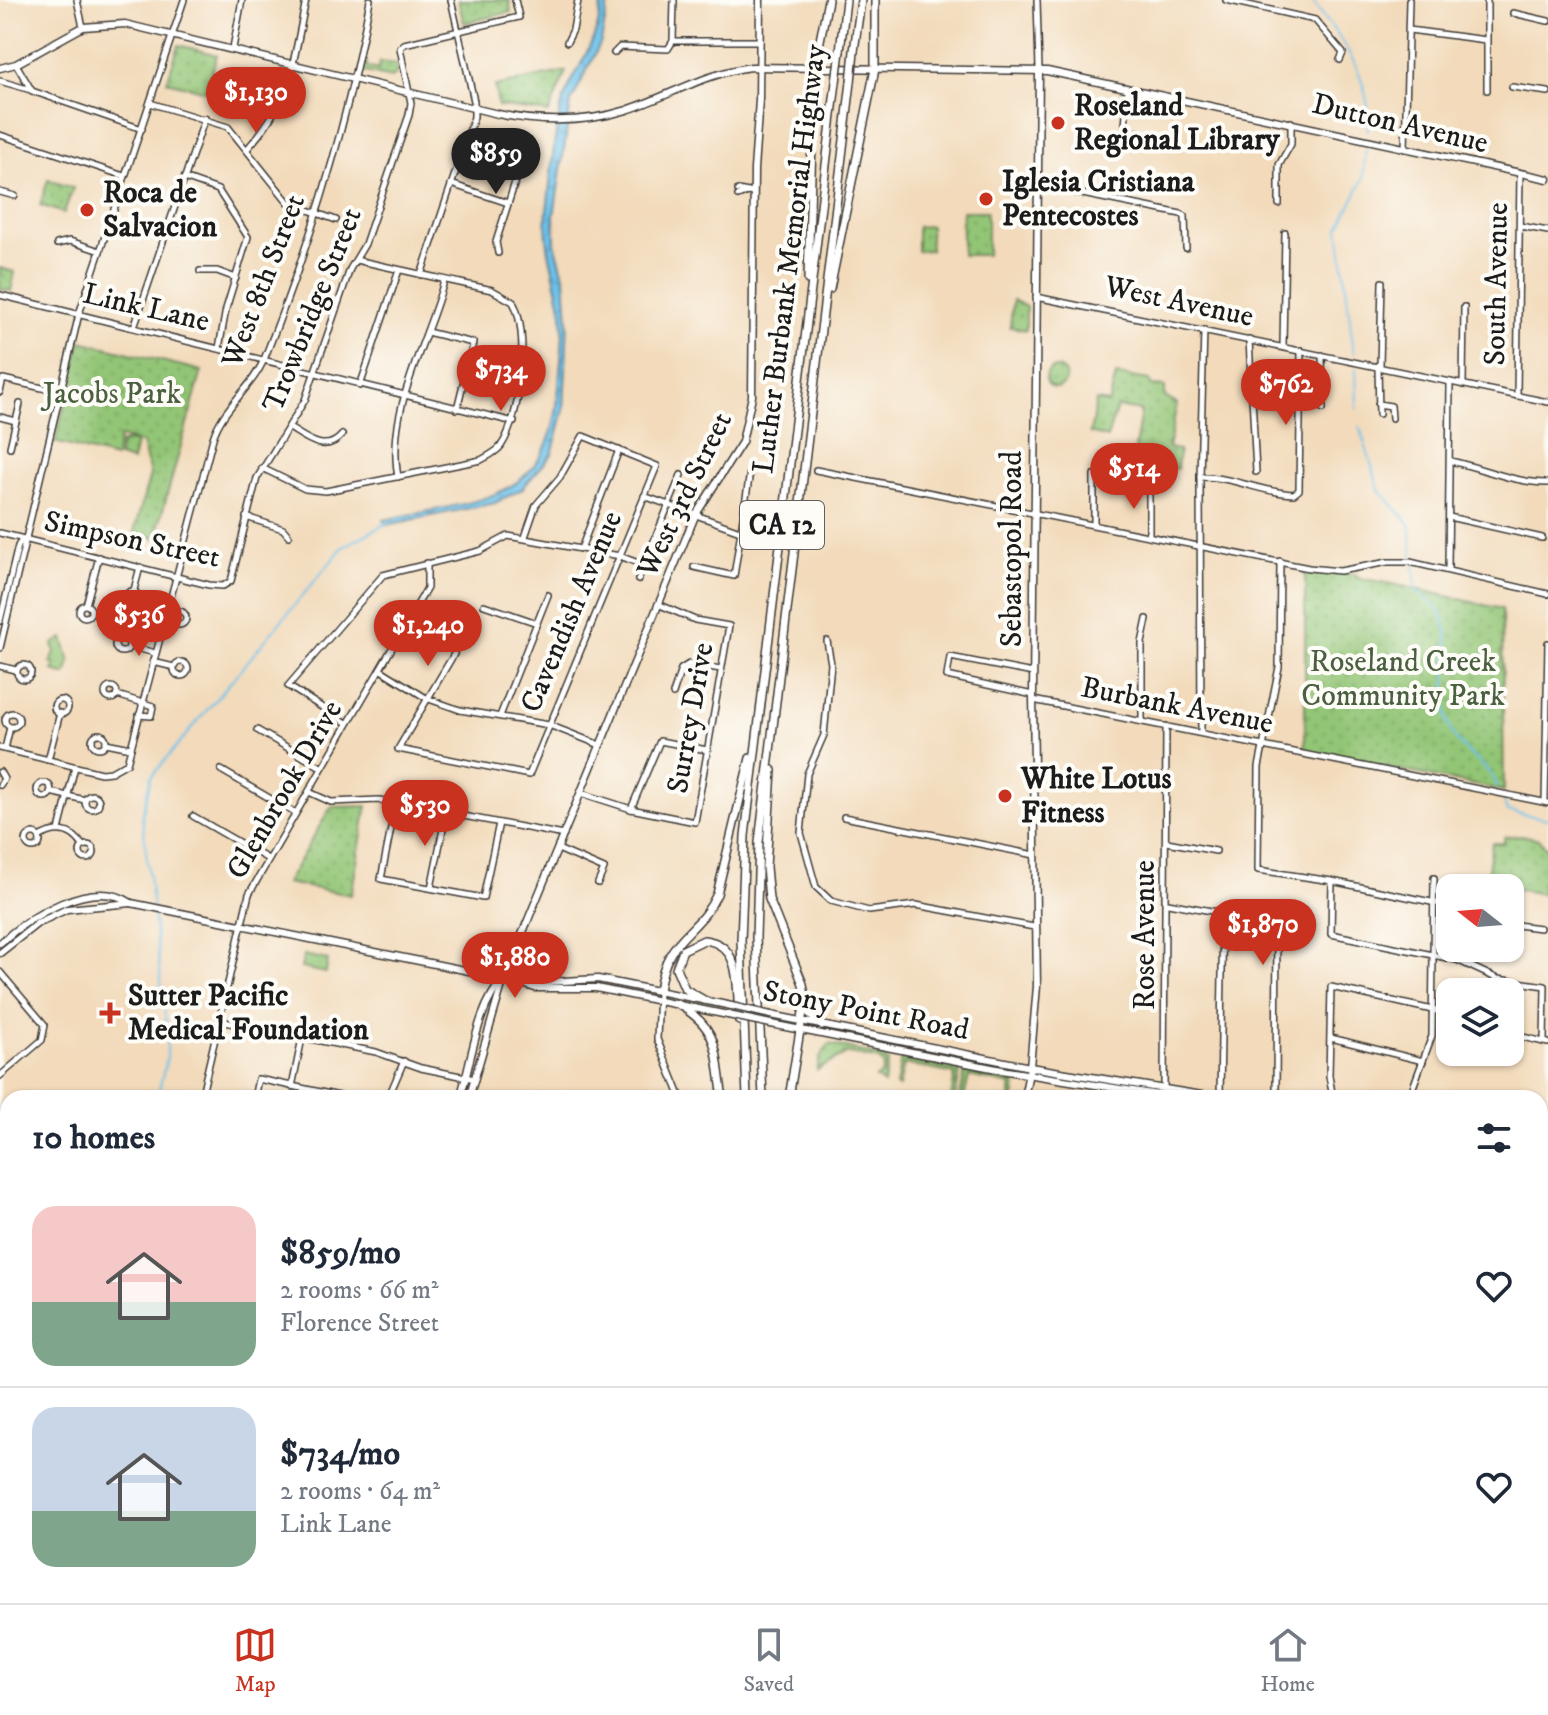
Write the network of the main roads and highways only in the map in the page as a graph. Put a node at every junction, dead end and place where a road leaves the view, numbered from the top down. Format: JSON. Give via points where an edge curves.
{"nodes":[{"id":1,"x":760,"y":0,"type":"edge"},
{"id":2,"x":828,"y":0,"type":"edge"},
{"id":3,"x":846,"y":0,"type":"edge"},
{"id":4,"x":861,"y":0,"type":"edge"},
{"id":5,"x":875,"y":0,"type":"edge"},
{"id":6,"x":814,"y":66,"type":"junction"},
{"id":7,"x":759,"y":67,"type":"junction"},
{"id":8,"x":875,"y":67,"type":"junction"},
{"id":9,"x":0,"y":68,"type":"edge"},
{"id":10,"x":1039,"y":70,"type":"junction"},
{"id":11,"x":1548,"y":179,"type":"edge"},
{"id":12,"x":807,"y":317,"type":"junction"},
{"id":13,"x":822,"y":321,"type":"junction"},
{"id":14,"x":773,"y":721,"type":"junction"},
{"id":15,"x":757,"y":732,"type":"junction"},
{"id":16,"x":131,"y":903,"type":"junction"},
{"id":17,"x":0,"y":943,"type":"edge"},
{"id":18,"x":0,"y":953,"type":"edge"},
{"id":19,"x":796,"y":968,"type":"junction"},
{"id":20,"x":504,"y":978,"type":"junction"},
{"id":21,"x":659,"y":991,"type":"junction"},
{"id":22,"x":704,"y":1000,"type":"junction"},
{"id":23,"x":677,"y":1004,"type":"junction"},
{"id":24,"x":801,"y":1026,"type":"junction"},
{"id":25,"x":822,"y":1026,"type":"junction"},
{"id":26,"x":745,"y":1055,"type":"junction"},
{"id":27,"x":1030,"y":1071,"type":"junction"},
{"id":28,"x":471,"y":1077,"type":"junction"},
{"id":29,"x":1113,"y":1080,"type":"junction"},
{"id":30,"x":1090,"y":1085,"type":"junction"},
{"id":31,"x":464,"y":1090,"type":"edge"},
{"id":32,"x":470,"y":1090,"type":"edge"},
{"id":33,"x":721,"y":1090,"type":"edge"},
{"id":34,"x":747,"y":1090,"type":"edge"},
{"id":35,"x":763,"y":1090,"type":"edge"},
{"id":36,"x":790,"y":1090,"type":"edge"},
{"id":37,"x":1026,"y":1090,"type":"edge"},
{"id":38,"x":1127,"y":1090,"type":"edge"},
{"id":39,"x":1181,"y":1090,"type":"edge"}],
"edges":[{"from":1,"to":7,"type":"main road","name":"West 3rd Street"},
{"from":2,"to":6,"type":"highway"},
{"from":3,"to":12,"type":"highway","name":"Luther Burbank Memorial Highway","number":"CA 12","bridge":true},
{"from":4,"to":13,"type":"highway","name":"Luther Burbank Memorial Highway","number":"CA 12","bridge":true},
{"from":5,"to":8,"type":"highway"},
{"from":6,"to":7,"type":"main road","name":"Dutton Avenue"},
{"from":6,"to":8,"type":"main road","name":"Dutton Avenue"},
{"from":6,"to":12,"type":"highway"},
{"from":7,"to":9,"type":"main road","name":"Dutton Avenue","via":[[714,75],[628,109],[545,121],[125,24],[83,27]]},
{"from":7,"to":20,"type":"main road","name":"West 3rd Street","via":[[751,192],[750,416],[732,461],[695,516]]},
{"from":8,"to":10,"type":"main road","name":"Dutton Avenue"},
{"from":8,"to":13,"type":"highway"},
{"from":10,"to":11,"type":"main road","name":"Dutton Avenue"},
{"from":10,"to":27,"type":"main road","name":"Sebastopol Road","via":[[1033,673],[1037,986]]},
{"from":12,"to":15,"type":"highway","name":"Luther Burbank Memorial Highway","number":"CA 12"},
{"from":13,"to":14,"type":"highway","name":"Luther Burbank Memorial Highway","number":"CA 12"},
{"from":14,"to":19,"type":"highway","via":[[767,883],[776,922]]},
{"from":14,"to":35,"type":"highway","name":"Luther Burbank Memorial Highway","number":"CA 12","via":[[756,888]]},
{"from":15,"to":21,"type":"highway","via":[[717,894],[671,949]]},
{"from":15,"to":26,"type":"highway","name":"Luther Burbank Memorial Highway","number":"CA 12","via":[[741,898]]},
{"from":16,"to":17,"type":"main road","name":"Stony Point Road","via":[[98,896],[60,903],[27,920]]},
{"from":16,"to":18,"type":"main road","name":"Stony Point Road","via":[[67,909],[38,923]]},
{"from":16,"to":20,"type":"main road","name":"Stony Point Road"},
{"from":19,"to":24,"type":"highway","via":[[804,998]]},
{"from":19,"to":25,"type":"highway","via":[[808,1012]]},
{"from":20,"to":21,"type":"main road","name":"Stony Point Road","via":[[593,979]]},
{"from":20,"to":23,"type":"main road","name":"Stony Point Road","via":[[535,988],[590,987]]},
{"from":20,"to":28,"type":"main road","name":"West 3rd Street","via":[[483,1018]]},
{"from":21,"to":22,"type":"main road","name":"Stony Point Road"},
{"from":22,"to":24,"type":"main road","name":"Stony Point Road","bridge":true},
{"from":22,"to":26,"type":"highway","via":[[685,989],[676,968],[683,950],[704,940],[725,947],[734,960]]},
{"from":23,"to":24,"type":"main road","name":"Stony Point Road","bridge":true},
{"from":23,"to":33,"type":"highway","via":[[707,1025]]},
{"from":24,"to":25,"type":"main road","name":"Stony Point Road"},
{"from":24,"to":27,"type":"main road","name":"Stony Point Road"},
{"from":24,"to":36,"type":"highway"},
{"from":25,"to":27,"type":"main road","name":"Stony Point Road","via":[[890,1036]]},
{"from":26,"to":34,"type":"highway","name":"Luther Burbank Memorial Highway","number":"CA 12"},
{"from":27,"to":29,"type":"main road","name":"Stony Point Road"},
{"from":27,"to":30,"type":"main road","name":"Stony Point Road"},
{"from":27,"to":37,"type":"main road","name":"Sebastopol Road"},
{"from":28,"to":31,"type":"main road","name":"West 3rd Street"},
{"from":28,"to":32,"type":"main road","name":"West 3rd Street"},
{"from":29,"to":30,"type":"main road"},
{"from":29,"to":39,"type":"main road","name":"Stony Point Road"},
{"from":30,"to":38,"type":"main road","name":"Stony Point Road"}]}
